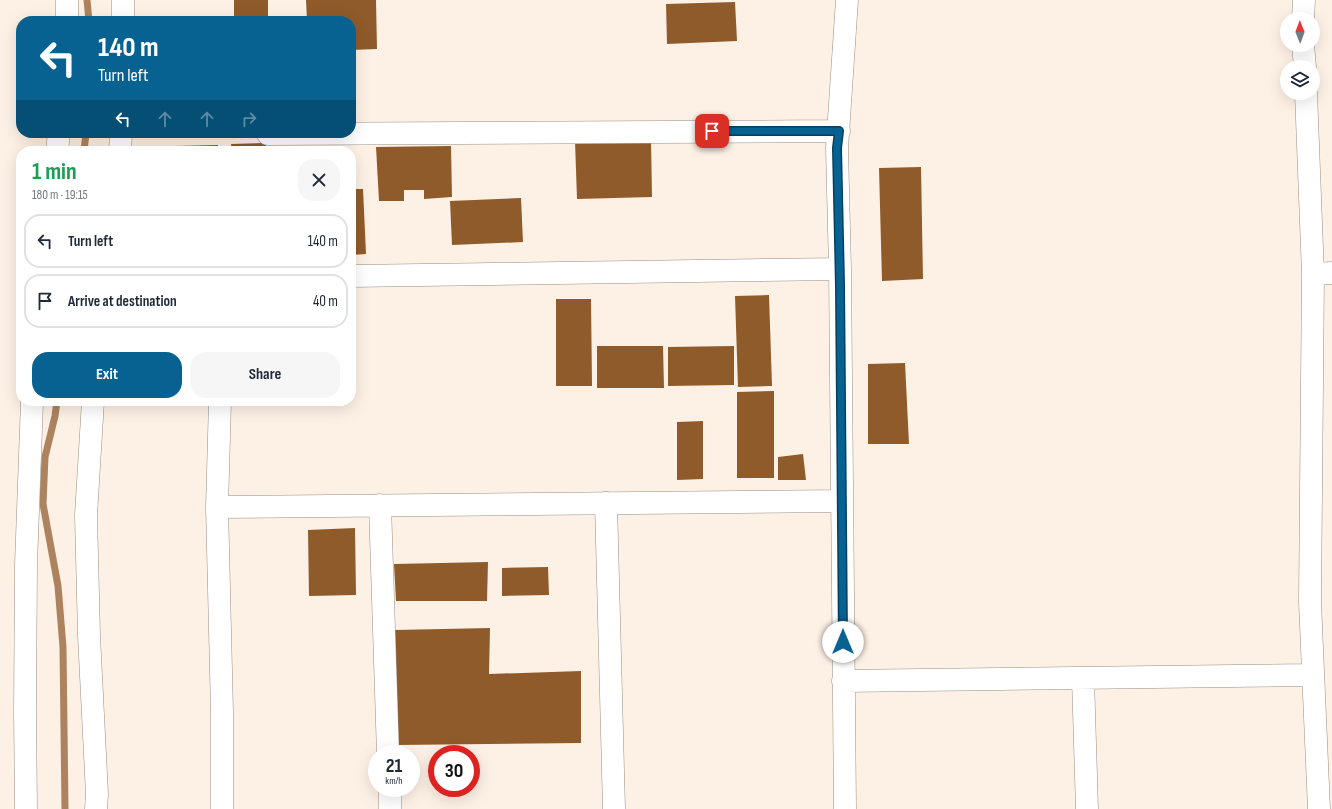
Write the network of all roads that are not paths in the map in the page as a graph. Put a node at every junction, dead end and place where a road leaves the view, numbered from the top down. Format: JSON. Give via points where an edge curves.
{"nodes":[{"id":1,"x":67,"y":0,"type":"edge"},
{"id":2,"x":123,"y":0,"type":"edge"},
{"id":3,"x":847,"y":0,"type":"edge"},
{"id":4,"x":1304,"y":0,"type":"edge"},
{"id":5,"x":1303,"y":12,"type":"edge"},
{"id":6,"x":67,"y":16,"type":"edge"},
{"id":7,"x":122,"y":16,"type":"edge"},
{"id":8,"x":1307,"y":100,"type":"edge"},
{"id":9,"x":839,"y":131,"type":"junction"},
{"id":10,"x":356,"y":134,"type":"edge"},
{"id":11,"x":840,"y":269,"type":"junction"},
{"id":12,"x":1322,"y":274,"type":"edge"},
{"id":13,"x":356,"y":276,"type":"edge"},
{"id":14,"x":32,"y":406,"type":"edge"},
{"id":15,"x":93,"y":406,"type":"edge"},
{"id":16,"x":220,"y":406,"type":"edge"},
{"id":17,"x":842,"y":501,"type":"junction"},
{"id":18,"x":606,"y":503,"type":"junction"},
{"id":19,"x":380,"y":505,"type":"junction"},
{"id":20,"x":217,"y":506,"type":"junction"},
{"id":21,"x":1313,"y":674,"type":"junction"},
{"id":22,"x":1083,"y":678,"type":"junction"},
{"id":23,"x":843,"y":681,"type":"junction"},
{"id":24,"x":388,"y":745,"type":"edge"},
{"id":25,"x":390,"y":797,"type":"edge"},
{"id":26,"x":26,"y":809,"type":"edge"},
{"id":27,"x":96,"y":809,"type":"edge"},
{"id":28,"x":222,"y":809,"type":"edge"},
{"id":29,"x":390,"y":809,"type":"edge"},
{"id":30,"x":614,"y":809,"type":"edge"},
{"id":31,"x":845,"y":809,"type":"edge"},
{"id":32,"x":1088,"y":809,"type":"edge"},
{"id":33,"x":1319,"y":809,"type":"edge"}],
"edges":[{"from":1,"to":6,"type":"street"},
{"from":2,"to":7,"type":"street"},
{"from":3,"to":9,"type":"street"},
{"from":4,"to":5,"type":"street"},
{"from":8,"to":12,"type":"street"},
{"from":9,"to":10,"type":"street"},
{"from":9,"to":11,"type":"street","via":[[837,148]]},
{"from":11,"to":13,"type":"street"},
{"from":11,"to":17,"type":"street"},
{"from":12,"to":21,"type":"street","via":[[1310,602]]},
{"from":14,"to":26,"type":"street","via":[[26,564]]},
{"from":15,"to":27,"type":"street","via":[[86,515]]},
{"from":16,"to":20,"type":"street"},
{"from":17,"to":18,"type":"street"},
{"from":17,"to":23,"type":"street"},
{"from":18,"to":19,"type":"street"},
{"from":18,"to":30,"type":"street"},
{"from":19,"to":20,"type":"street"},
{"from":19,"to":24,"type":"street"},
{"from":20,"to":28,"type":"street"},
{"from":21,"to":22,"type":"street"},
{"from":21,"to":33,"type":"street"},
{"from":22,"to":23,"type":"street"},
{"from":22,"to":32,"type":"street"},
{"from":23,"to":31,"type":"street"},
{"from":25,"to":29,"type":"street"}]}
